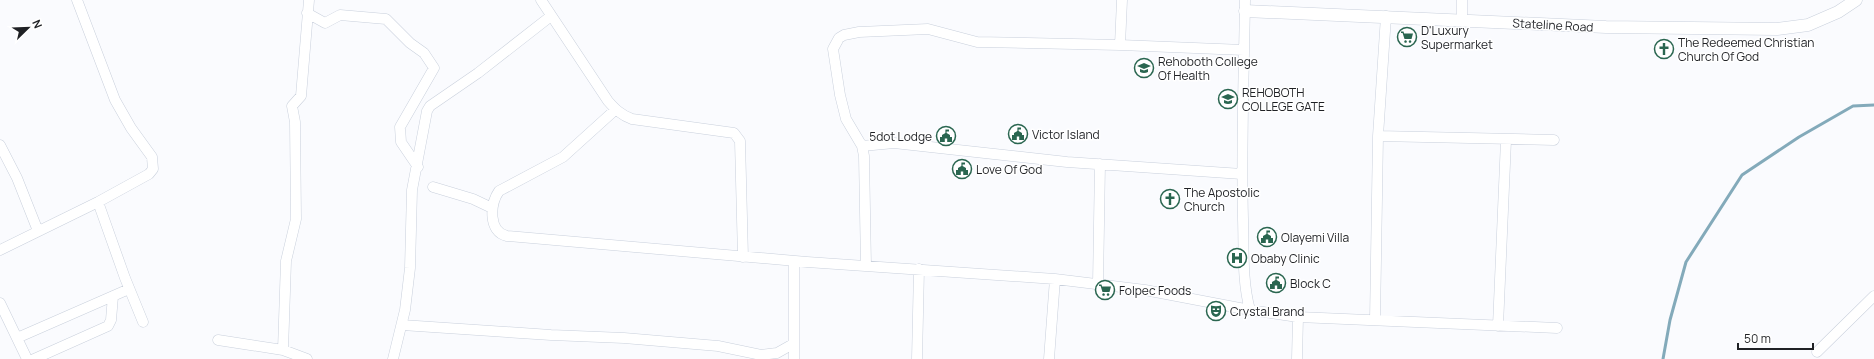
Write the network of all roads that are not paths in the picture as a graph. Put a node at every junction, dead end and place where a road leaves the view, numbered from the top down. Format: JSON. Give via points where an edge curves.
{"nodes":[{"id":1,"x":77,"y":0,"type":"edge"},
{"id":2,"x":309,"y":0,"type":"edge"},
{"id":3,"x":541,"y":0,"type":"edge"},
{"id":4,"x":1122,"y":0,"type":"edge"},
{"id":5,"x":1462,"y":0,"type":"edge"},
{"id":6,"x":1856,"y":0,"type":"edge"},
{"id":7,"x":1245,"y":6,"type":"edge"},
{"id":8,"x":308,"y":13,"type":"junction"},
{"id":9,"x":551,"y":16,"type":"junction"},
{"id":10,"x":1386,"y":16,"type":"junction"},
{"id":11,"x":1462,"y":20,"type":"junction"},
{"id":12,"x":1120,"y":45,"type":"junction"},
{"id":13,"x":1244,"y":50,"type":"junction"},
{"id":14,"x":616,"y":110,"type":"junction"},
{"id":15,"x":1378,"y":136,"type":"junction"},
{"id":16,"x":1506,"y":140,"type":"junction"},
{"id":17,"x":1554,"y":140,"type":"dead end"},
{"id":18,"x":0,"y":145,"type":"edge"},
{"id":19,"x":862,"y":146,"type":"junction"},
{"id":20,"x":1100,"y":164,"type":"junction"},
{"id":21,"x":418,"y":167,"type":"junction"},
{"id":22,"x":1242,"y":174,"type":"junction"},
{"id":23,"x":433,"y":187,"type":"dead end"},
{"id":24,"x":98,"y":202,"type":"junction"},
{"id":25,"x":492,"y":208,"type":"junction"},
{"id":26,"x":38,"y":231,"type":"junction"},
{"id":27,"x":0,"y":250,"type":"edge"},
{"id":28,"x":743,"y":257,"type":"junction"},
{"id":29,"x":794,"y":261,"type":"junction"},
{"id":30,"x":866,"y":266,"type":"junction"},
{"id":31,"x":919,"y":269,"type":"junction"},
{"id":32,"x":1055,"y":279,"type":"junction"},
{"id":33,"x":1098,"y":284,"type":"junction"},
{"id":34,"x":129,"y":289,"type":"junction"},
{"id":35,"x":113,"y":296,"type":"junction"},
{"id":36,"x":1874,"y":296,"type":"edge"},
{"id":37,"x":0,"y":303,"type":"edge"},
{"id":38,"x":1250,"y":310,"type":"junction"},
{"id":39,"x":1298,"y":317,"type":"junction"},
{"id":40,"x":1375,"y":320,"type":"junction"},
{"id":41,"x":143,"y":322,"type":"dead end"},
{"id":42,"x":402,"y":325,"type":"junction"},
{"id":43,"x":1498,"y":326,"type":"junction"},
{"id":44,"x":1557,"y":328,"type":"dead end"},
{"id":45,"x":17,"y":338,"type":"junction"},
{"id":46,"x":218,"y":340,"type":"dead end"},
{"id":47,"x":793,"y":344,"type":"junction"},
{"id":48,"x":283,"y":350,"type":"junction"},
{"id":49,"x":1818,"y":352,"type":"dead end"},
{"id":50,"x":27,"y":359,"type":"edge"},
{"id":51,"x":34,"y":359,"type":"edge"},
{"id":52,"x":306,"y":359,"type":"edge"},
{"id":53,"x":393,"y":359,"type":"edge"},
{"id":54,"x":794,"y":359,"type":"edge"},
{"id":55,"x":917,"y":359,"type":"edge"},
{"id":56,"x":1049,"y":359,"type":"edge"},
{"id":57,"x":1297,"y":359,"type":"edge"}],
"edges":[{"from":1,"to":24,"type":"street","via":[[115,100],[154,162],[149,174]]},
{"from":2,"to":8,"type":"street"},
{"from":3,"to":9,"type":"street"},
{"from":4,"to":12,"type":"street"},
{"from":5,"to":11,"type":"street"},
{"from":6,"to":11,"type":"street","name":"Stateline Road","via":[[1838,12],[1808,25],[1777,29],[1606,27]]},
{"from":7,"to":10,"type":"street","name":"Stateline Road"},
{"from":7,"to":13,"type":"street"},
{"from":8,"to":21,"type":"street","via":[[325,23],[340,15],[386,18],[410,43],[424,53],[434,68],[400,127],[401,142]]},
{"from":8,"to":48,"type":"street","via":[[301,96],[292,106],[295,122],[296,219],[286,261]]},
{"from":9,"to":14,"type":"street"},
{"from":9,"to":21,"type":"street","via":[[478,73],[430,106]]},
{"from":10,"to":11,"type":"street","name":"Stateline Road"},
{"from":10,"to":15,"type":"street"},
{"from":12,"to":13,"type":"street"},
{"from":12,"to":19,"type":"street","via":[[977,42],[928,30],[858,32],[844,35],[839,38],[833,50],[840,95],[846,119]]},
{"from":13,"to":22,"type":"street"},
{"from":14,"to":25,"type":"street","via":[[563,157],[503,187],[495,196]]},
{"from":14,"to":28,"type":"street","via":[[632,119],[737,135],[740,141]]},
{"from":15,"to":16,"type":"street"},
{"from":15,"to":40,"type":"street"},
{"from":16,"to":17,"type":"street"},
{"from":16,"to":43,"type":"street"},
{"from":18,"to":26,"type":"street","via":[[17,178]]},
{"from":19,"to":20,"type":"street","via":[[894,143]]},
{"from":19,"to":30,"type":"street"},
{"from":20,"to":22,"type":"street"},
{"from":20,"to":33,"type":"street"},
{"from":21,"to":42,"type":"street","via":[[412,190],[410,268]]},
{"from":22,"to":38,"type":"street","via":[[1244,264]]},
{"from":23,"to":25,"type":"street","via":[[474,199]]},
{"from":24,"to":26,"type":"street"},
{"from":24,"to":34,"type":"street"},
{"from":25,"to":28,"type":"street","via":[[495,227],[502,234]]},
{"from":26,"to":27,"type":"street"},
{"from":28,"to":29,"type":"street"},
{"from":29,"to":30,"type":"street"},
{"from":29,"to":47,"type":"street"},
{"from":30,"to":31,"type":"street"},
{"from":31,"to":32,"type":"street"},
{"from":31,"to":55,"type":"street"},
{"from":32,"to":33,"type":"street"},
{"from":32,"to":56,"type":"street"},
{"from":33,"to":38,"type":"street","via":[[1145,290]]},
{"from":34,"to":35,"type":"street"},
{"from":34,"to":41,"type":"street"},
{"from":35,"to":45,"type":"street"},
{"from":35,"to":51,"type":"street","via":[[108,326]]},
{"from":36,"to":49,"type":"street"},
{"from":37,"to":45,"type":"street"},
{"from":38,"to":39,"type":"street"},
{"from":39,"to":40,"type":"street"},
{"from":39,"to":57,"type":"street"},
{"from":40,"to":43,"type":"street"},
{"from":42,"to":47,"type":"street","via":[[718,346],[761,355],[777,353]]},
{"from":42,"to":53,"type":"street"},
{"from":43,"to":44,"type":"street"},
{"from":45,"to":50,"type":"street"},
{"from":46,"to":48,"type":"street"},
{"from":47,"to":54,"type":"street"},
{"from":48,"to":52,"type":"street"}]}
